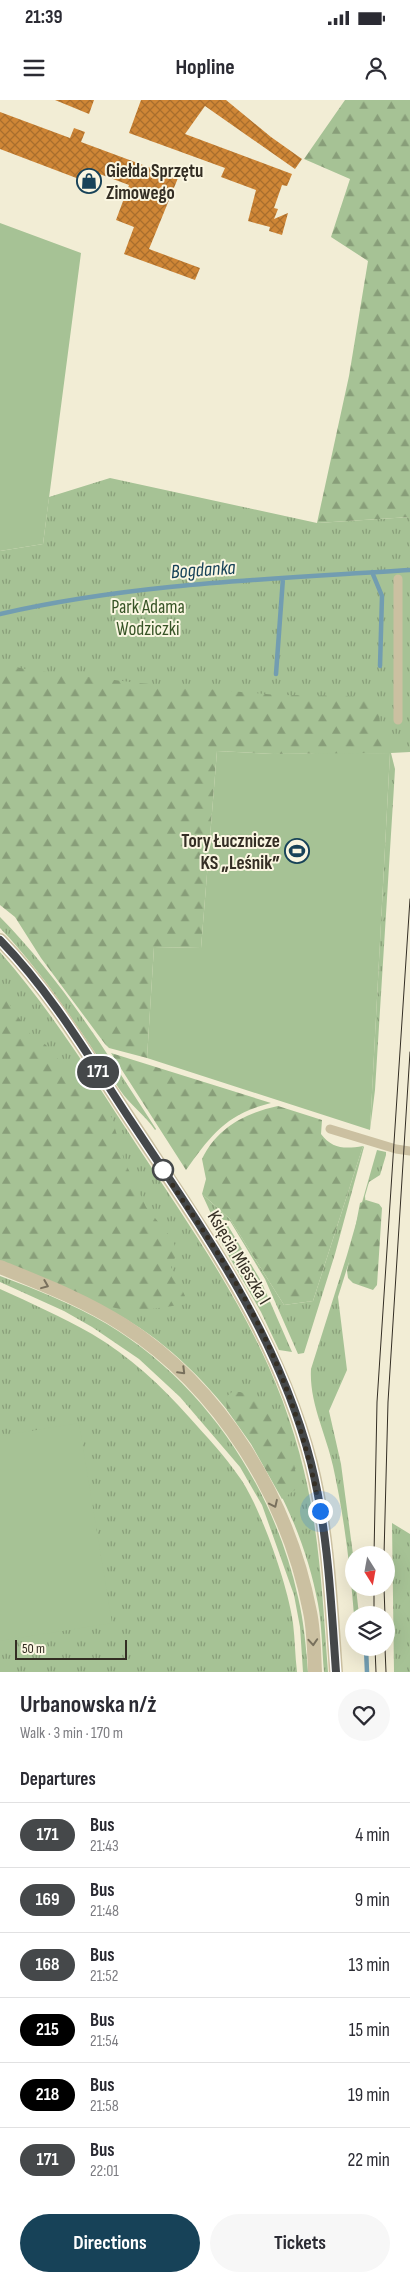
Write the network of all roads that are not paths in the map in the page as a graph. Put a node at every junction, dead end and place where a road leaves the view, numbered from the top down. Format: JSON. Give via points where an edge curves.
{"nodes":[{"id":1,"x":398,"y":579,"type":"dead end"},
{"id":2,"x":398,"y":720,"type":"dead end"},
{"id":3,"x":0,"y":940,"type":"edge"},
{"id":4,"x":330,"y":1129,"type":"dead end"},
{"id":5,"x":410,"y":1151,"type":"edge"},
{"id":6,"x":0,"y":1267,"type":"edge"},
{"id":7,"x":315,"y":1672,"type":"edge"},
{"id":8,"x":336,"y":1672,"type":"edge"}],
"edges":[{"from":1,"to":2,"type":"lane"},
{"from":3,"to":8,"type":"street","name":"Księcia Mieszka I","via":[[53,1003],[148,1146],[240,1291],[272,1354],[303,1438],[318,1497],[327,1549]]},
{"from":4,"to":5,"type":"lane"},
{"from":6,"to":7,"type":"street","one_way":true,"via":[[102,1312],[160,1352],[198,1388],[232,1430],[268,1490],[289,1538],[310,1613]]}]}
